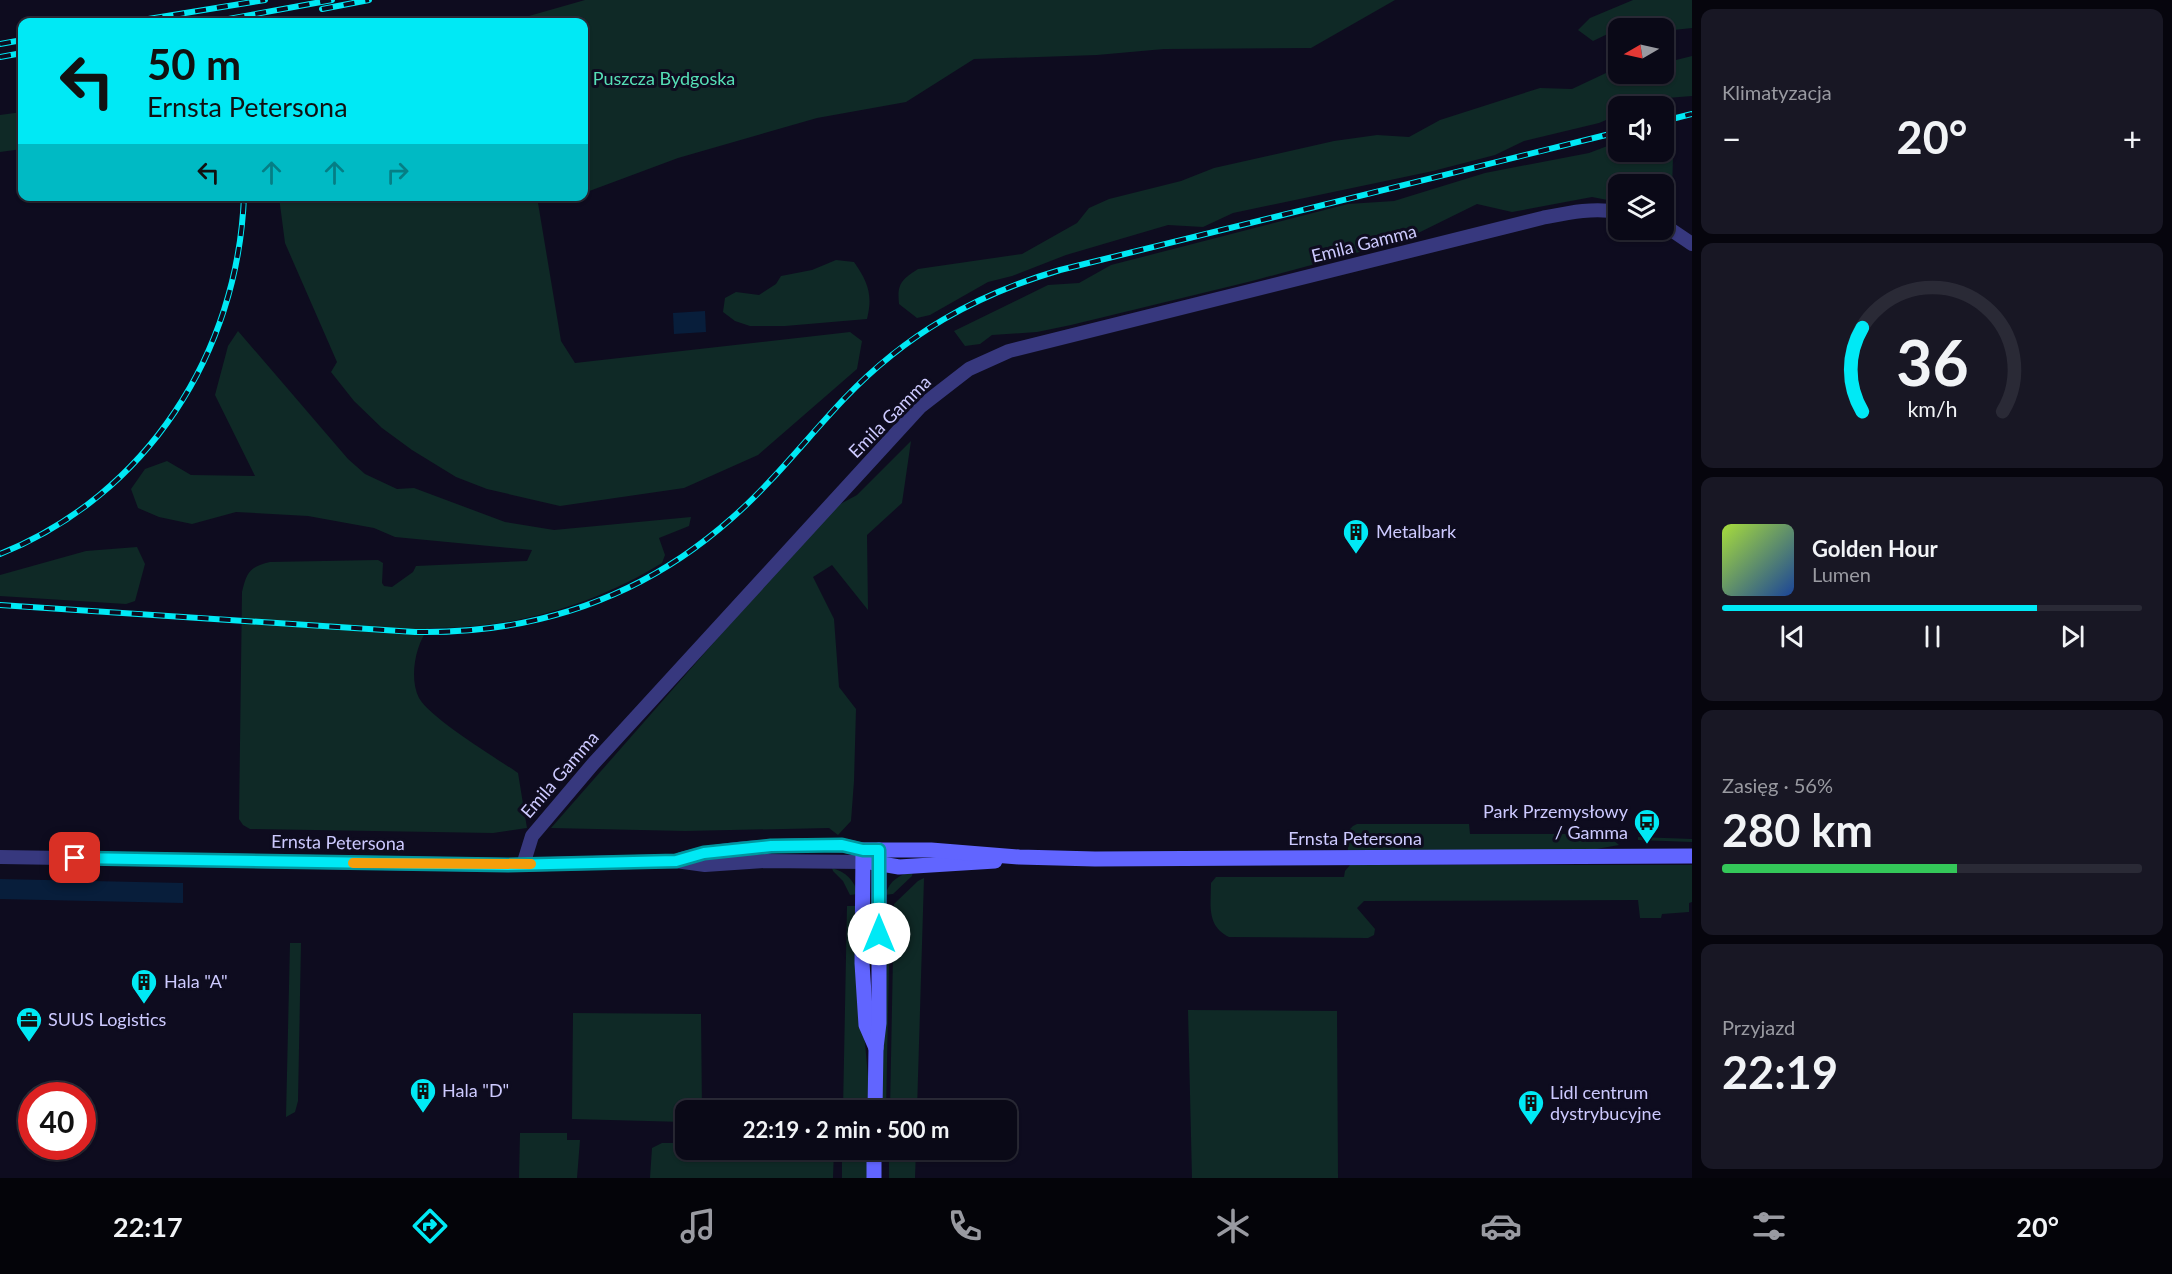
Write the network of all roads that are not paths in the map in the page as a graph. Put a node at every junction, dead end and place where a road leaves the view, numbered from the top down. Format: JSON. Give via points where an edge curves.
{"nodes":[{"id":1,"x":1608,"y":210,"type":"edge"},
{"id":2,"x":1674,"y":232,"type":"edge"},
{"id":3,"x":1692,"y":244,"type":"edge"},
{"id":4,"x":863,"y":856,"type":"junction"},
{"id":5,"x":879,"y":856,"type":"junction"},
{"id":6,"x":1692,"y":856,"type":"edge"},
{"id":7,"x":0,"y":857,"type":"edge"},
{"id":8,"x":523,"y":865,"type":"junction"},
{"id":9,"x":876,"y":1048,"type":"junction"},
{"id":10,"x":875,"y":1100,"type":"edge"},
{"id":11,"x":874,"y":1160,"type":"edge"},
{"id":12,"x":874,"y":1178,"type":"edge"}],
"edges":[{"from":1,"to":8,"type":"street","name":"Emila Gamma","via":[[1542,218],[1009,351],[969,369],[920,407],[593,764],[532,836]]},
{"from":2,"to":3,"type":"street"},
{"from":4,"to":5,"type":"street","name":"Ernsta Petersona"},
{"from":4,"to":8,"type":"street","name":"Ernsta Petersona","via":[[705,865],[676,861]]},
{"from":4,"to":9,"type":"street","via":[[866,1025]]},
{"from":5,"to":6,"type":"street","name":"Ernsta Petersona","via":[[960,851],[1095,859]]},
{"from":5,"to":9,"type":"street"},
{"from":7,"to":8,"type":"street","name":"Ernsta Petersona"},
{"from":9,"to":10,"type":"street"},
{"from":11,"to":12,"type":"street"}]}
